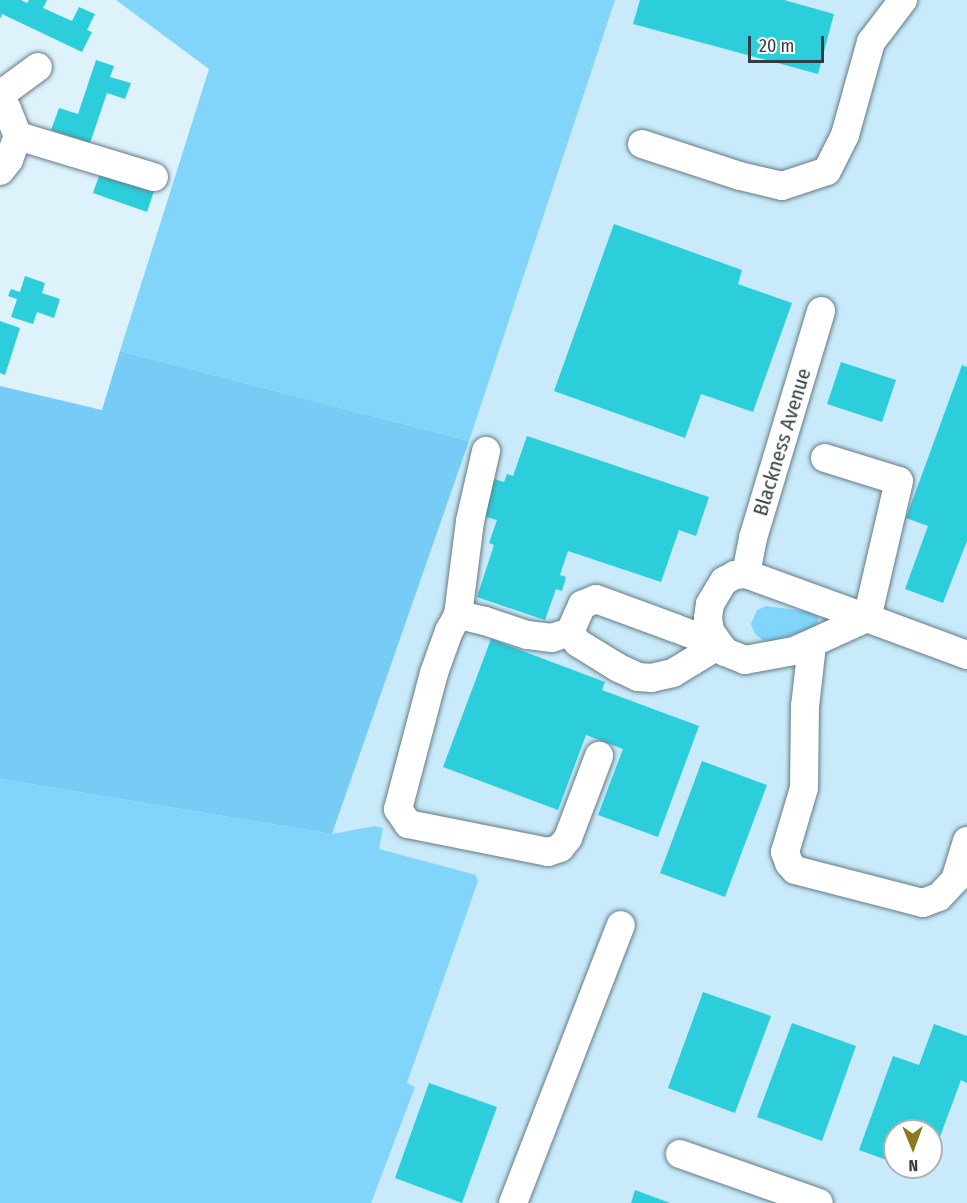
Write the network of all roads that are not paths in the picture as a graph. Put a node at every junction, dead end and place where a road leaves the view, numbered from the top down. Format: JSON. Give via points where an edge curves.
{"nodes":[{"id":1,"x":903,"y":0,"type":"edge"},
{"id":2,"x":38,"y":67,"type":"dead end"},
{"id":3,"x":0,"y":97,"type":"edge"},
{"id":4,"x":18,"y":136,"type":"junction"},
{"id":5,"x":642,"y":144,"type":"dead end"},
{"id":6,"x":0,"y":171,"type":"edge"},
{"id":7,"x":154,"y":177,"type":"dead end"},
{"id":8,"x":822,"y":310,"type":"dead end"},
{"id":9,"x":486,"y":451,"type":"dead end"},
{"id":10,"x":825,"y":458,"type":"dead end"},
{"id":11,"x":746,"y":574,"type":"junction"},
{"id":12,"x":458,"y":615,"type":"junction"},
{"id":13,"x":867,"y":618,"type":"junction"},
{"id":14,"x":570,"y":632,"type":"junction"},
{"id":15,"x":719,"y":645,"type":"junction"},
{"id":16,"x":812,"y":645,"type":"junction"},
{"id":17,"x":967,"y":655,"type":"edge"},
{"id":18,"x":599,"y":756,"type":"dead end"},
{"id":19,"x":967,"y":842,"type":"edge"},
{"id":20,"x":621,"y":925,"type":"dead end"},
{"id":21,"x":680,"y":1154,"type":"dead end"},
{"id":22,"x":513,"y":1203,"type":"edge"},
{"id":23,"x":819,"y":1203,"type":"edge"}],
"edges":[{"from":1,"to":5,"type":"street","via":[[872,42],[845,135],[827,171],[782,186]]},
{"from":2,"to":3,"type":"street"},
{"from":3,"to":4,"type":"street"},
{"from":4,"to":6,"type":"street"},
{"from":4,"to":7,"type":"street"},
{"from":8,"to":11,"type":"street","name":"Blackness Avenue","via":[[753,538]]},
{"from":9,"to":12,"type":"street","via":[[470,521]]},
{"from":10,"to":13,"type":"street","via":[[899,481]]},
{"from":11,"to":13,"type":"street"},
{"from":11,"to":15,"type":"street","via":[[724,581],[710,604],[710,631]]},
{"from":12,"to":14,"type":"street","via":[[527,635],[552,638]]},
{"from":12,"to":18,"type":"street","via":[[434,674],[403,787],[398,809],[408,824],[548,852],[560,848],[568,838]]},
{"from":13,"to":16,"type":"street"},
{"from":13,"to":17,"type":"street"},
{"from":14,"to":15,"type":"street","via":[[578,643],[638,677],[673,673]]},
{"from":14,"to":15,"type":"street","via":[[582,605],[596,599]]},
{"from":15,"to":16,"type":"street","via":[[725,652],[745,660],[777,656]]},
{"from":16,"to":19,"type":"street","via":[[805,706],[804,788],[786,852],[789,863],[795,870],[923,903],[939,897],[955,880]]},
{"from":20,"to":22,"type":"street"},
{"from":21,"to":23,"type":"street"}]}
